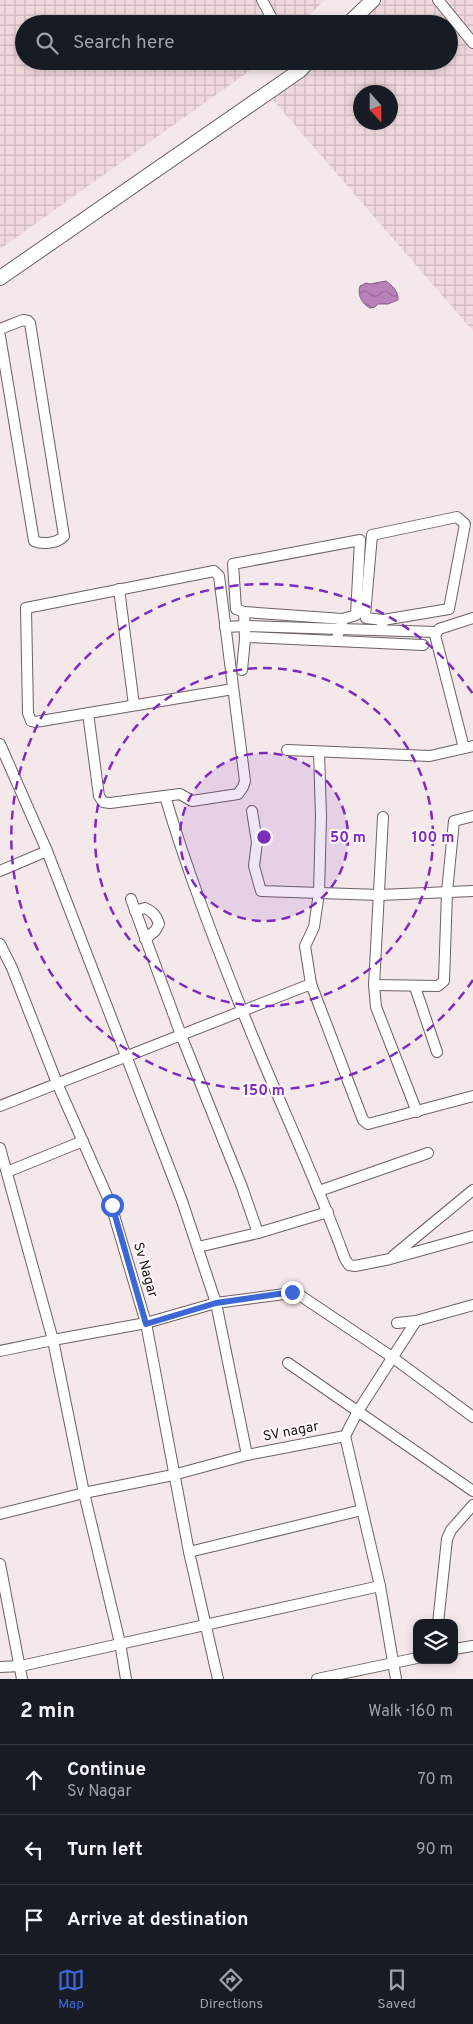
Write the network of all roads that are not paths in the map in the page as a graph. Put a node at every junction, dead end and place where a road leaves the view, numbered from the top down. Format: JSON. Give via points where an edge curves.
{"nodes":[{"id":1,"x":262,"y":0,"type":"edge"},
{"id":2,"x":373,"y":0,"type":"edge"},
{"id":3,"x":438,"y":0,"type":"edge"},
{"id":4,"x":270,"y":15,"type":"edge"},
{"id":5,"x":357,"y":15,"type":"edge"},
{"id":6,"x":450,"y":15,"type":"edge"},
{"id":7,"x":458,"y":25,"type":"edge"},
{"id":8,"x":473,"y":43,"type":"edge"},
{"id":9,"x":293,"y":70,"type":"edge"},
{"id":10,"x":0,"y":278,"type":"edge"},
{"id":11,"x":0,"y":329,"type":"edge"},
{"id":12,"x":0,"y":336,"type":"edge"},
{"id":13,"x":119,"y":589,"type":"junction"},
{"id":14,"x":244,"y":612,"type":"junction"},
{"id":15,"x":473,"y":618,"type":"edge"},
{"id":16,"x":342,"y":624,"type":"junction"},
{"id":17,"x":382,"y":625,"type":"junction"},
{"id":18,"x":244,"y":626,"type":"junction"},
{"id":19,"x":225,"y":627,"type":"junction"},
{"id":20,"x":436,"y":632,"type":"junction"},
{"id":21,"x":245,"y":639,"type":"junction"},
{"id":22,"x":336,"y":641,"type":"junction"},
{"id":23,"x":423,"y":645,"type":"dead end"},
{"id":24,"x":242,"y":670,"type":"dead end"},
{"id":25,"x":234,"y":689,"type":"junction"},
{"id":26,"x":134,"y":706,"type":"junction"},
{"id":27,"x":88,"y":713,"type":"junction"},
{"id":28,"x":0,"y":744,"type":"edge"},
{"id":29,"x":469,"y":747,"type":"edge"},
{"id":30,"x":287,"y":750,"type":"dead end"},
{"id":31,"x":319,"y":752,"type":"junction"},
{"id":32,"x":165,"y":796,"type":"junction"},
{"id":33,"x":252,"y":811,"type":"dead end"},
{"id":34,"x":473,"y":816,"type":"edge"},
{"id":35,"x":383,"y":817,"type":"dead end"},
{"id":36,"x":47,"y":851,"type":"junction"},
{"id":37,"x":0,"y":871,"type":"edge"},
{"id":38,"x":473,"y":891,"type":"edge"},
{"id":39,"x":447,"y":892,"type":"junction"},
{"id":40,"x":319,"y":893,"type":"junction"},
{"id":41,"x":380,"y":895,"type":"junction"},
{"id":42,"x":130,"y":899,"type":"dead end"},
{"id":43,"x":135,"y":911,"type":"junction"},
{"id":44,"x":145,"y":939,"type":"junction"},
{"id":45,"x":0,"y":944,"type":"edge"},
{"id":46,"x":312,"y":984,"type":"junction"},
{"id":47,"x":374,"y":985,"type":"junction"},
{"id":48,"x":415,"y":987,"type":"junction"},
{"id":49,"x":242,"y":1011,"type":"junction"},
{"id":50,"x":180,"y":1035,"type":"junction"},
{"id":51,"x":436,"y":1052,"type":"dead end"},
{"id":52,"x":126,"y":1056,"type":"junction"},
{"id":53,"x":57,"y":1083,"type":"junction"},
{"id":54,"x":473,"y":1096,"type":"edge"},
{"id":55,"x":0,"y":1106,"type":"edge"},
{"id":56,"x":418,"y":1112,"type":"junction"},
{"id":57,"x":83,"y":1141,"type":"junction"},
{"id":58,"x":0,"y":1148,"type":"edge"},
{"id":59,"x":428,"y":1153,"type":"dead end"},
{"id":60,"x":7,"y":1172,"type":"junction"},
{"id":61,"x":319,"y":1191,"type":"junction"},
{"id":62,"x":472,"y":1194,"type":"edge"},
{"id":63,"x":328,"y":1212,"type":"junction"},
{"id":64,"x":258,"y":1233,"type":"junction"},
{"id":65,"x":473,"y":1236,"type":"edge"},
{"id":66,"x":198,"y":1247,"type":"junction"},
{"id":67,"x":390,"y":1259,"type":"junction"},
{"id":68,"x":216,"y":1303,"type":"junction"},
{"id":69,"x":473,"y":1305,"type":"edge"},
{"id":70,"x":416,"y":1321,"type":"junction"},
{"id":71,"x":397,"y":1323,"type":"dead end"},
{"id":72,"x":146,"y":1324,"type":"junction"},
{"id":73,"x":53,"y":1340,"type":"junction"},
{"id":74,"x":0,"y":1351,"type":"edge"},
{"id":75,"x":392,"y":1357,"type":"junction"},
{"id":76,"x":288,"y":1363,"type":"dead end"},
{"id":77,"x":358,"y":1411,"type":"junction"},
{"id":78,"x":473,"y":1417,"type":"edge"},
{"id":79,"x":345,"y":1436,"type":"junction"},
{"id":80,"x":247,"y":1455,"type":"junction"},
{"id":81,"x":173,"y":1475,"type":"junction"},
{"id":82,"x":473,"y":1491,"type":"edge"},
{"id":83,"x":84,"y":1493,"type":"junction"},
{"id":84,"x":473,"y":1506,"type":"edge"},
{"id":85,"x":362,"y":1510,"type":"junction"},
{"id":86,"x":0,"y":1514,"type":"edge"},
{"id":87,"x":189,"y":1552,"type":"junction"},
{"id":88,"x":0,"y":1564,"type":"edge"},
{"id":89,"x":380,"y":1586,"type":"junction"},
{"id":90,"x":438,"y":1619,"type":"edge"},
{"id":91,"x":206,"y":1624,"type":"junction"},
{"id":92,"x":120,"y":1643,"type":"junction"},
{"id":93,"x":473,"y":1646,"type":"edge"},
{"id":94,"x":458,"y":1648,"type":"edge"},
{"id":95,"x":413,"y":1659,"type":"edge"},
{"id":96,"x":393,"y":1663,"type":"junction"},
{"id":97,"x":21,"y":1666,"type":"junction"},
{"id":98,"x":0,"y":1668,"type":"edge"},
{"id":99,"x":22,"y":1679,"type":"edge"},
{"id":100,"x":126,"y":1679,"type":"edge"},
{"id":101,"x":218,"y":1679,"type":"edge"},
{"id":102,"x":317,"y":1679,"type":"edge"},
{"id":103,"x":396,"y":1679,"type":"edge"}],
"edges":[{"from":1,"to":4,"type":"street"},
{"from":2,"to":5,"type":"street"},
{"from":3,"to":6,"type":"street"},
{"from":7,"to":8,"type":"street"},
{"from":9,"to":10,"type":"street"},
{"from":11,"to":12,"type":"street","via":[[23,320],[30,323],[64,536],[57,541],[34,542]]},
{"from":13,"to":19,"type":"street","via":[[214,571],[219,576]]},
{"from":13,"to":26,"type":"street"},
{"from":13,"to":27,"type":"street","via":[[26,608],[28,713],[31,720]]},
{"from":14,"to":16,"type":"street"},
{"from":14,"to":16,"type":"street","via":[[236,609],[233,564],[360,540],[356,615]]},
{"from":14,"to":18,"type":"street"},
{"from":15,"to":20,"type":"street"},
{"from":16,"to":17,"type":"street"},
{"from":16,"to":18,"type":"street"},
{"from":16,"to":22,"type":"street"},
{"from":17,"to":17,"type":"street","via":[[365,615],[372,535],[457,517],[465,524],[449,609]]},
{"from":17,"to":20,"type":"street"},
{"from":18,"to":19,"type":"street"},
{"from":18,"to":21,"type":"street"},
{"from":19,"to":25,"type":"street"},
{"from":20,"to":29,"type":"street","via":[[435,639]]},
{"from":21,"to":22,"type":"street"},
{"from":21,"to":24,"type":"street"},
{"from":22,"to":23,"type":"street"},
{"from":25,"to":26,"type":"street"},
{"from":25,"to":32,"type":"street","via":[[243,787],[238,794],[192,801],[180,794]]},
{"from":26,"to":27,"type":"street"},
{"from":27,"to":32,"type":"street","via":[[101,800],[110,803]]},
{"from":28,"to":36,"type":"street"},
{"from":29,"to":31,"type":"street","via":[[430,756]]},
{"from":30,"to":31,"type":"street"},
{"from":31,"to":40,"type":"street"},
{"from":32,"to":49,"type":"street","via":[[174,829]]},
{"from":33,"to":40,"type":"street","via":[[257,842],[254,866],[261,891]]},
{"from":34,"to":39,"type":"street","via":[[454,821]]},
{"from":35,"to":41,"type":"street"},
{"from":36,"to":37,"type":"street"},
{"from":36,"to":52,"type":"street"},
{"from":38,"to":39,"type":"street"},
{"from":39,"to":41,"type":"street"},
{"from":39,"to":48,"type":"street","via":[[444,981],[438,986]]},
{"from":40,"to":41,"type":"street"},
{"from":40,"to":46,"type":"street","via":[[314,927],[305,946]]},
{"from":41,"to":47,"type":"street"},
{"from":42,"to":43,"type":"street"},
{"from":43,"to":44,"type":"street"},
{"from":43,"to":44,"type":"street","via":[[146,908],[157,918],[155,930]]},
{"from":44,"to":50,"type":"street"},
{"from":45,"to":53,"type":"street","name":"Sv Nagar"},
{"from":46,"to":49,"type":"street"},
{"from":46,"to":56,"type":"street","via":[[363,1120],[368,1124]]},
{"from":47,"to":48,"type":"street"},
{"from":47,"to":56,"type":"street","via":[[376,1007]]},
{"from":48,"to":51,"type":"street"},
{"from":49,"to":50,"type":"street"},
{"from":49,"to":61,"type":"street"},
{"from":50,"to":52,"type":"street"},
{"from":50,"to":64,"type":"street"},
{"from":52,"to":53,"type":"street"},
{"from":52,"to":66,"type":"street"},
{"from":53,"to":55,"type":"street"},
{"from":53,"to":57,"type":"street","name":"Sv Nagar"},
{"from":54,"to":56,"type":"street"},
{"from":57,"to":60,"type":"street"},
{"from":57,"to":72,"type":"street","name":"Sv Nagar","via":[[112,1205]]},
{"from":58,"to":60,"type":"street"},
{"from":59,"to":61,"type":"street"},
{"from":60,"to":73,"type":"street"},
{"from":61,"to":63,"type":"street"},
{"from":62,"to":67,"type":"street"},
{"from":63,"to":64,"type":"street"},
{"from":63,"to":67,"type":"street","via":[[349,1264],[355,1266]]},
{"from":64,"to":66,"type":"street"},
{"from":65,"to":67,"type":"street"},
{"from":66,"to":68,"type":"street"},
{"from":68,"to":72,"type":"street"},
{"from":68,"to":75,"type":"street","via":[[285,1292],[298,1294]]},
{"from":68,"to":80,"type":"street"},
{"from":69,"to":70,"type":"street"},
{"from":70,"to":71,"type":"street"},
{"from":70,"to":75,"type":"street"},
{"from":72,"to":73,"type":"street"},
{"from":72,"to":81,"type":"street","name":"Sv Nagar"},
{"from":73,"to":74,"type":"street"},
{"from":73,"to":83,"type":"street"},
{"from":75,"to":77,"type":"street"},
{"from":75,"to":78,"type":"street"},
{"from":76,"to":77,"type":"street"},
{"from":77,"to":79,"type":"street"},
{"from":77,"to":82,"type":"street"},
{"from":79,"to":80,"type":"street","name":"SV nagar"},
{"from":79,"to":85,"type":"street"},
{"from":80,"to":81,"type":"street","name":"SV nagar"},
{"from":81,"to":83,"type":"street","name":"SV nagar"},
{"from":81,"to":87,"type":"street","name":"Sv Nagar"},
{"from":83,"to":86,"type":"street","name":"SV nagar"},
{"from":83,"to":92,"type":"street"},
{"from":84,"to":90,"type":"street","via":[[447,1538]]},
{"from":85,"to":87,"type":"street"},
{"from":85,"to":89,"type":"street"},
{"from":87,"to":91,"type":"street","name":"Sv Nagar"},
{"from":88,"to":97,"type":"street"},
{"from":89,"to":91,"type":"street"},
{"from":89,"to":96,"type":"street"},
{"from":91,"to":92,"type":"street"},
{"from":91,"to":101,"type":"street","name":"Sv Nagar"},
{"from":92,"to":97,"type":"street"},
{"from":92,"to":100,"type":"street"},
{"from":93,"to":94,"type":"street"},
{"from":95,"to":96,"type":"street"},
{"from":96,"to":102,"type":"street"},
{"from":96,"to":103,"type":"street"},
{"from":97,"to":98,"type":"street"},
{"from":97,"to":99,"type":"street"}]}
